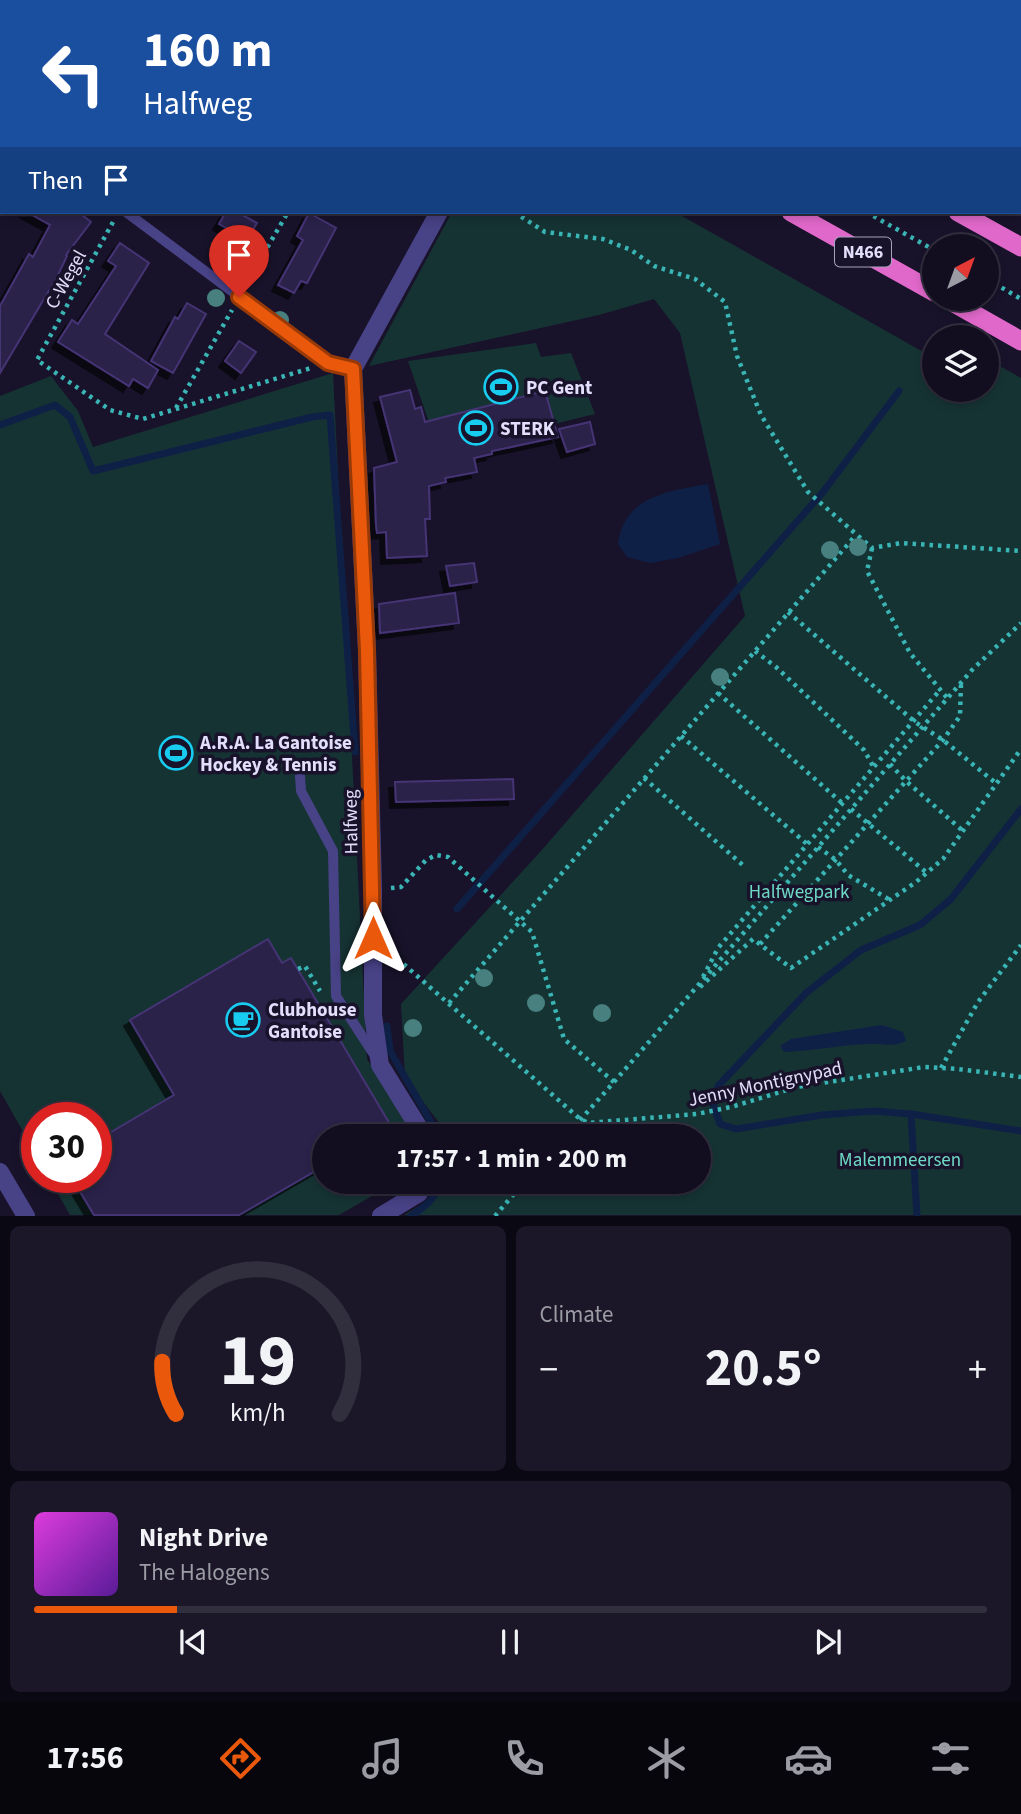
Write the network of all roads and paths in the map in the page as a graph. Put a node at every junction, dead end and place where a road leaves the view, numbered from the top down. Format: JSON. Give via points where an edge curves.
{"nodes":[{"id":1,"x":118,"y":214,"type":"edge"},
{"id":2,"x":129,"y":214,"type":"edge"},
{"id":3,"x":438,"y":214,"type":"edge"},
{"id":4,"x":517,"y":214,"type":"edge"},
{"id":5,"x":795,"y":214,"type":"edge"},
{"id":6,"x":870,"y":214,"type":"edge"},
{"id":7,"x":962,"y":214,"type":"edge"},
{"id":8,"x":922,"y":243,"type":"edge"},
{"id":9,"x":1021,"y":247,"type":"edge"},
{"id":10,"x":922,"y":285,"type":"edge"},
{"id":11,"x":999,"y":286,"type":"edge"},
{"id":12,"x":1021,"y":299,"type":"edge"},
{"id":13,"x":970,"y":312,"type":"edge"},
{"id":14,"x":1021,"y":341,"type":"edge"},
{"id":15,"x":328,"y":363,"type":"junction"},
{"id":16,"x":353,"y":369,"type":"junction"},
{"id":17,"x":856,"y":534,"type":"junction"},
{"id":18,"x":872,"y":548,"type":"junction"},
{"id":19,"x":1021,"y":551,"type":"edge"},
{"id":20,"x":789,"y":612,"type":"junction"},
{"id":21,"x":1021,"y":623,"type":"edge"},
{"id":22,"x":755,"y":651,"type":"junction"},
{"id":23,"x":961,"y":684,"type":"junction"},
{"id":24,"x":940,"y":690,"type":"junction"},
{"id":25,"x":718,"y":693,"type":"junction"},
{"id":26,"x":948,"y":699,"type":"junction"},
{"id":27,"x":915,"y":722,"type":"junction"},
{"id":28,"x":924,"y":726,"type":"junction"},
{"id":29,"x":681,"y":736,"type":"junction"},
{"id":30,"x":943,"y":740,"type":"junction"},
{"id":31,"x":1021,"y":749,"type":"edge"},
{"id":32,"x":890,"y":764,"type":"junction"},
{"id":33,"x":873,"y":766,"type":"junction"},
{"id":34,"x":300,"y":776,"type":"dead end"},
{"id":35,"x":644,"y":778,"type":"junction"},
{"id":36,"x":906,"y":781,"type":"junction"},
{"id":37,"x":997,"y":784,"type":"junction"},
{"id":38,"x":842,"y":803,"type":"junction"},
{"id":39,"x":851,"y":809,"type":"junction"},
{"id":40,"x":869,"y":823,"type":"junction"},
{"id":41,"x":963,"y":831,"type":"junction"},
{"id":42,"x":807,"y":844,"type":"junction"},
{"id":43,"x":818,"y":847,"type":"junction"},
{"id":44,"x":836,"y":860,"type":"junction"},
{"id":45,"x":746,"y":867,"type":"dead end"},
{"id":46,"x":927,"y":873,"type":"junction"},
{"id":47,"x":373,"y":889,"type":"junction"},
{"id":48,"x":890,"y":900,"type":"junction"},
{"id":49,"x":520,"y":920,"type":"junction"},
{"id":50,"x":373,"y":938,"type":"junction"},
{"id":51,"x":760,"y":944,"type":"junction"},
{"id":52,"x":1021,"y":945,"type":"edge"},
{"id":53,"x":699,"y":983,"type":"junction"},
{"id":54,"x":684,"y":1002,"type":"junction"},
{"id":55,"x":449,"y":1003,"type":"junction"},
{"id":56,"x":380,"y":1065,"type":"junction"},
{"id":57,"x":941,"y":1068,"type":"junction"},
{"id":58,"x":1021,"y":1077,"type":"edge"},
{"id":59,"x":614,"y":1082,"type":"junction"},
{"id":60,"x":580,"y":1119,"type":"junction"},
{"id":61,"x":417,"y":1124,"type":"edge"},
{"id":62,"x":576,"y":1124,"type":"edge"},
{"id":63,"x":0,"y":1172,"type":"edge"},
{"id":64,"x":417,"y":1194,"type":"edge"},
{"id":65,"x":514,"y":1194,"type":"edge"},
{"id":66,"x":26,"y":1216,"type":"edge"},
{"id":67,"x":381,"y":1216,"type":"edge"},
{"id":68,"x":495,"y":1216,"type":"edge"}],
"edges":[{"from":1,"to":15,"type":"path","name":"C-Wegel","via":[[37,360],[110,410],[143,419]]},
{"from":2,"to":15,"type":"lane"},
{"from":3,"to":16,"type":"street"},
{"from":4,"to":17,"type":"path","via":[[545,232],[603,239],[631,250],[654,266],[695,279],[725,302],[737,356],[761,415],[808,492]]},
{"from":5,"to":10,"type":"highway","number":"N466"},
{"from":6,"to":8,"type":"path"},
{"from":7,"to":9,"type":"highway"},
{"from":11,"to":12,"type":"path"},
{"from":13,"to":14,"type":"highway"},
{"from":15,"to":16,"type":"lane"},
{"from":16,"to":47,"type":"street","name":"Halfweg"},
{"from":17,"to":18,"type":"path"},
{"from":17,"to":20,"type":"path"},
{"from":18,"to":19,"type":"path","via":[[901,543]]},
{"from":18,"to":24,"type":"path","via":[[867,571],[910,653]]},
{"from":20,"to":22,"type":"path"},
{"from":20,"to":27,"type":"path"},
{"from":21,"to":23,"type":"path"},
{"from":22,"to":25,"type":"path"},
{"from":22,"to":33,"type":"path","via":[[864,750]]},
{"from":23,"to":26,"type":"path"},
{"from":23,"to":30,"type":"path","via":[[960,716]]},
{"from":24,"to":26,"type":"path"},
{"from":24,"to":27,"type":"path"},
{"from":25,"to":29,"type":"path"},
{"from":25,"to":38,"type":"path"},
{"from":26,"to":28,"type":"path"},
{"from":27,"to":28,"type":"path"},
{"from":27,"to":33,"type":"path"},
{"from":28,"to":30,"type":"path"},
{"from":28,"to":32,"type":"path"},
{"from":29,"to":35,"type":"path"},
{"from":29,"to":42,"type":"path"},
{"from":30,"to":36,"type":"path"},
{"from":30,"to":37,"type":"path"},
{"from":31,"to":37,"type":"path"},
{"from":32,"to":36,"type":"path"},
{"from":32,"to":39,"type":"path"},
{"from":33,"to":38,"type":"path"},
{"from":34,"to":56,"type":"lane","via":[[301,791],[333,851],[336,996]]},
{"from":35,"to":45,"type":"path"},
{"from":35,"to":49,"type":"path"},
{"from":36,"to":40,"type":"path"},
{"from":36,"to":41,"type":"path"},
{"from":37,"to":41,"type":"path"},
{"from":38,"to":42,"type":"path"},
{"from":39,"to":40,"type":"path"},
{"from":39,"to":43,"type":"path"},
{"from":40,"to":44,"type":"path"},
{"from":40,"to":46,"type":"path"},
{"from":41,"to":46,"type":"path"},
{"from":42,"to":53,"type":"path","via":[[718,948]]},
{"from":43,"to":44,"type":"path"},
{"from":43,"to":53,"type":"path"},
{"from":44,"to":48,"type":"path","via":[[848,875]]},
{"from":44,"to":51,"type":"path"},
{"from":46,"to":48,"type":"path"},
{"from":47,"to":49,"type":"path","via":[[401,887],[426,860],[436,855],[448,857]]},
{"from":47,"to":50,"type":"street","name":"Halfweg"},
{"from":48,"to":51,"type":"path","via":[[792,968]]},
{"from":49,"to":55,"type":"path"},
{"from":49,"to":59,"type":"path","via":[[532,932],[564,1039]]},
{"from":50,"to":55,"type":"path"},
{"from":50,"to":56,"type":"street","name":"Halfweg","via":[[373,1015]]},
{"from":51,"to":54,"type":"path","via":[[753,939]]},
{"from":52,"to":57,"type":"path","via":[[978,1002]]},
{"from":53,"to":54,"type":"path"},
{"from":54,"to":59,"type":"path"},
{"from":55,"to":60,"type":"path"},
{"from":56,"to":61,"type":"street","name":"Halfweg"},
{"from":57,"to":58,"type":"path","name":"Jenny Montignypad"},
{"from":57,"to":60,"type":"path","name":"Jenny Montignypad","via":[[890,1071],[797,1087],[697,1114],[588,1123]]},
{"from":59,"to":60,"type":"path"},
{"from":60,"to":62,"type":"path"},
{"from":63,"to":66,"type":"street"},
{"from":64,"to":67,"type":"street"},
{"from":65,"to":68,"type":"path"}]}
